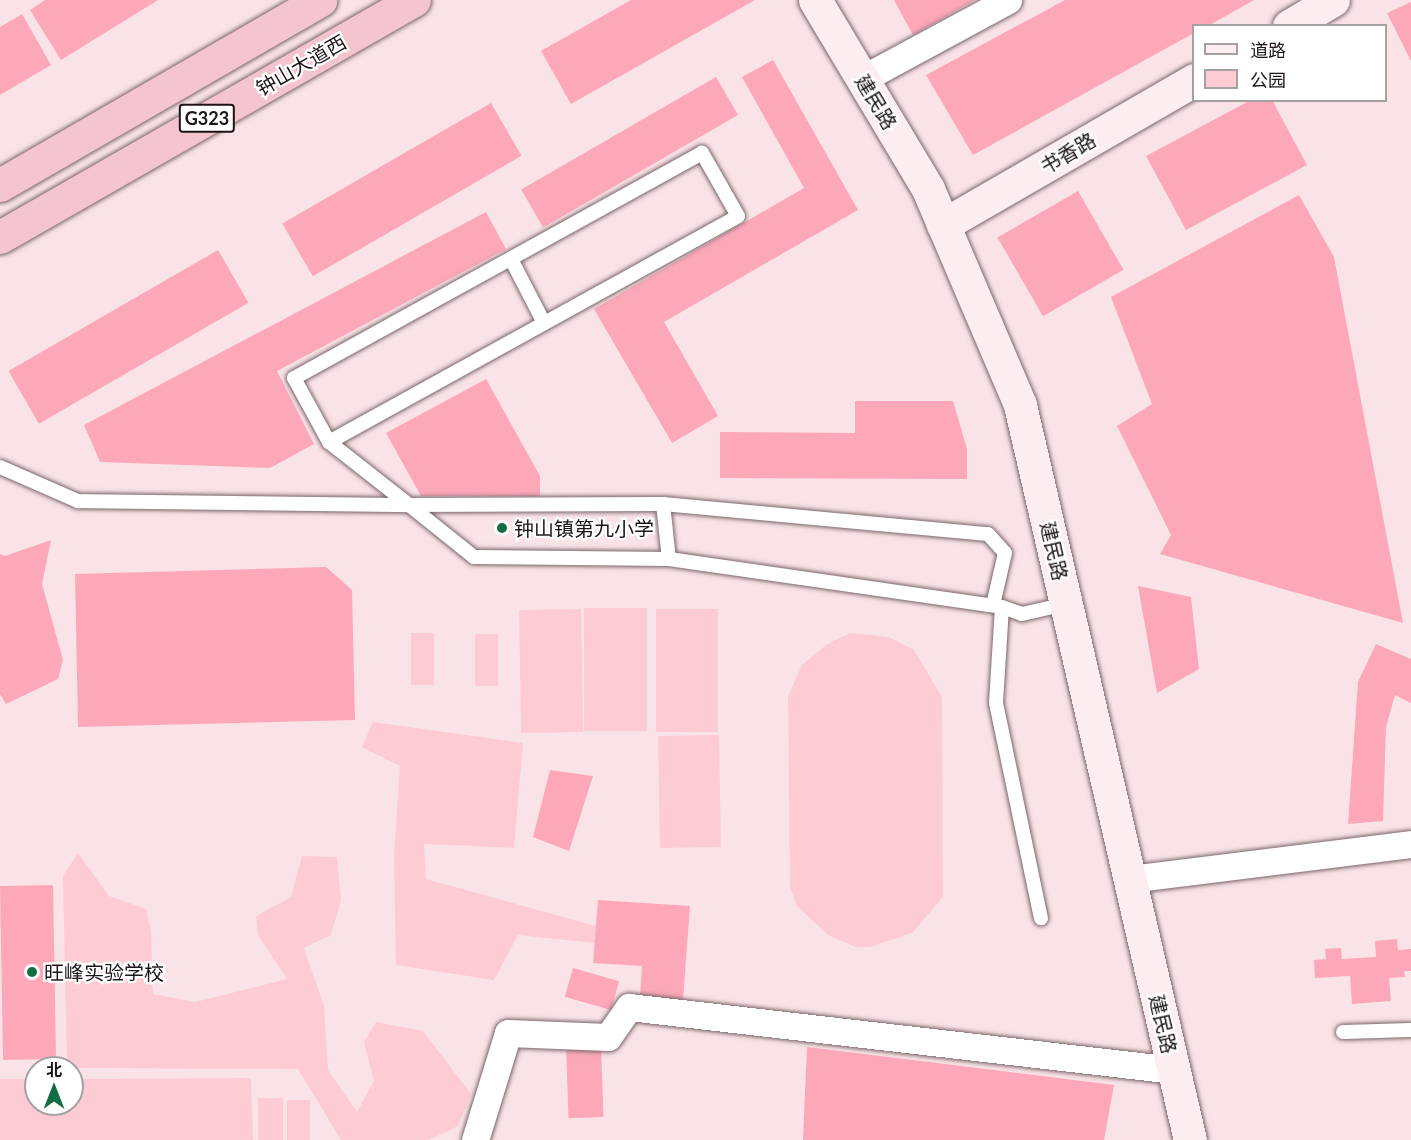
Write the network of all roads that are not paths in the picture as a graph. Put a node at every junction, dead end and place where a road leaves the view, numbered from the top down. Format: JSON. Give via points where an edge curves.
{"nodes":[{"id":1,"x":321,"y":0,"type":"edge"},
{"id":2,"x":414,"y":0,"type":"edge"},
{"id":3,"x":815,"y":0,"type":"edge"},
{"id":4,"x":1008,"y":0,"type":"edge"},
{"id":5,"x":1333,"y":0,"type":"edge"},
{"id":6,"x":1292,"y":24,"type":"edge"},
{"id":7,"x":862,"y":79,"type":"junction"},
{"id":8,"x":1192,"y":81,"type":"edge"},
{"id":9,"x":0,"y":185,"type":"edge"},
{"id":10,"x":943,"y":225,"type":"junction"},
{"id":11,"x":0,"y":237,"type":"edge"},
{"id":12,"x":511,"y":259,"type":"junction"},
{"id":13,"x":544,"y":323,"type":"junction"},
{"id":14,"x":329,"y":442,"type":"junction"},
{"id":15,"x":0,"y":467,"type":"edge"},
{"id":16,"x":663,"y":504,"type":"junction"},
{"id":17,"x":409,"y":505,"type":"junction"},
{"id":18,"x":669,"y":559,"type":"junction"},
{"id":19,"x":1066,"y":604,"type":"junction"},
{"id":20,"x":997,"y":606,"type":"junction"},
{"id":21,"x":1411,"y":844,"type":"edge"},
{"id":22,"x":1130,"y":879,"type":"junction"},
{"id":23,"x":1041,"y":918,"type":"dead end"},
{"id":24,"x":1411,"y":1030,"type":"edge"},
{"id":25,"x":1343,"y":1032,"type":"dead end"},
{"id":26,"x":1174,"y":1070,"type":"junction"},
{"id":27,"x":475,"y":1140,"type":"edge"},
{"id":28,"x":1190,"y":1140,"type":"edge"}],
"edges":[{"from":1,"to":9,"type":"highway","number":"G323"},
{"from":2,"to":11,"type":"highway","name":"钟山大道西","number":"G323"},
{"from":3,"to":7,"type":"street","name":"建民路"},
{"from":4,"to":7,"type":"street"},
{"from":5,"to":6,"type":"street"},
{"from":7,"to":10,"type":"street","name":"建民路","via":[[928,189]]},
{"from":8,"to":10,"type":"street","name":"书香路"},
{"from":10,"to":19,"type":"street","name":"建民路","via":[[1020,405]]},
{"from":12,"to":13,"type":"lane"},
{"from":12,"to":13,"type":"lane","via":[[702,153],[738,216]]},
{"from":12,"to":14,"type":"lane","via":[[294,378]]},
{"from":13,"to":14,"type":"lane"},
{"from":14,"to":17,"type":"lane"},
{"from":15,"to":17,"type":"lane","via":[[78,501]]},
{"from":16,"to":17,"type":"lane"},
{"from":16,"to":18,"type":"lane"},
{"from":16,"to":20,"type":"lane","via":[[988,534],[1005,553]]},
{"from":17,"to":18,"type":"lane","via":[[474,557]]},
{"from":18,"to":20,"type":"lane"},
{"from":19,"to":20,"type":"lane","via":[[1022,614]]},
{"from":19,"to":22,"type":"street","name":"建民路"},
{"from":20,"to":23,"type":"lane","via":[[996,703]]},
{"from":21,"to":22,"type":"street"},
{"from":22,"to":26,"type":"street","name":"建民路"},
{"from":24,"to":25,"type":"lane"},
{"from":26,"to":27,"type":"street","via":[[629,1007],[608,1037],[508,1033]]},
{"from":26,"to":28,"type":"street","name":"建民路"}]}
